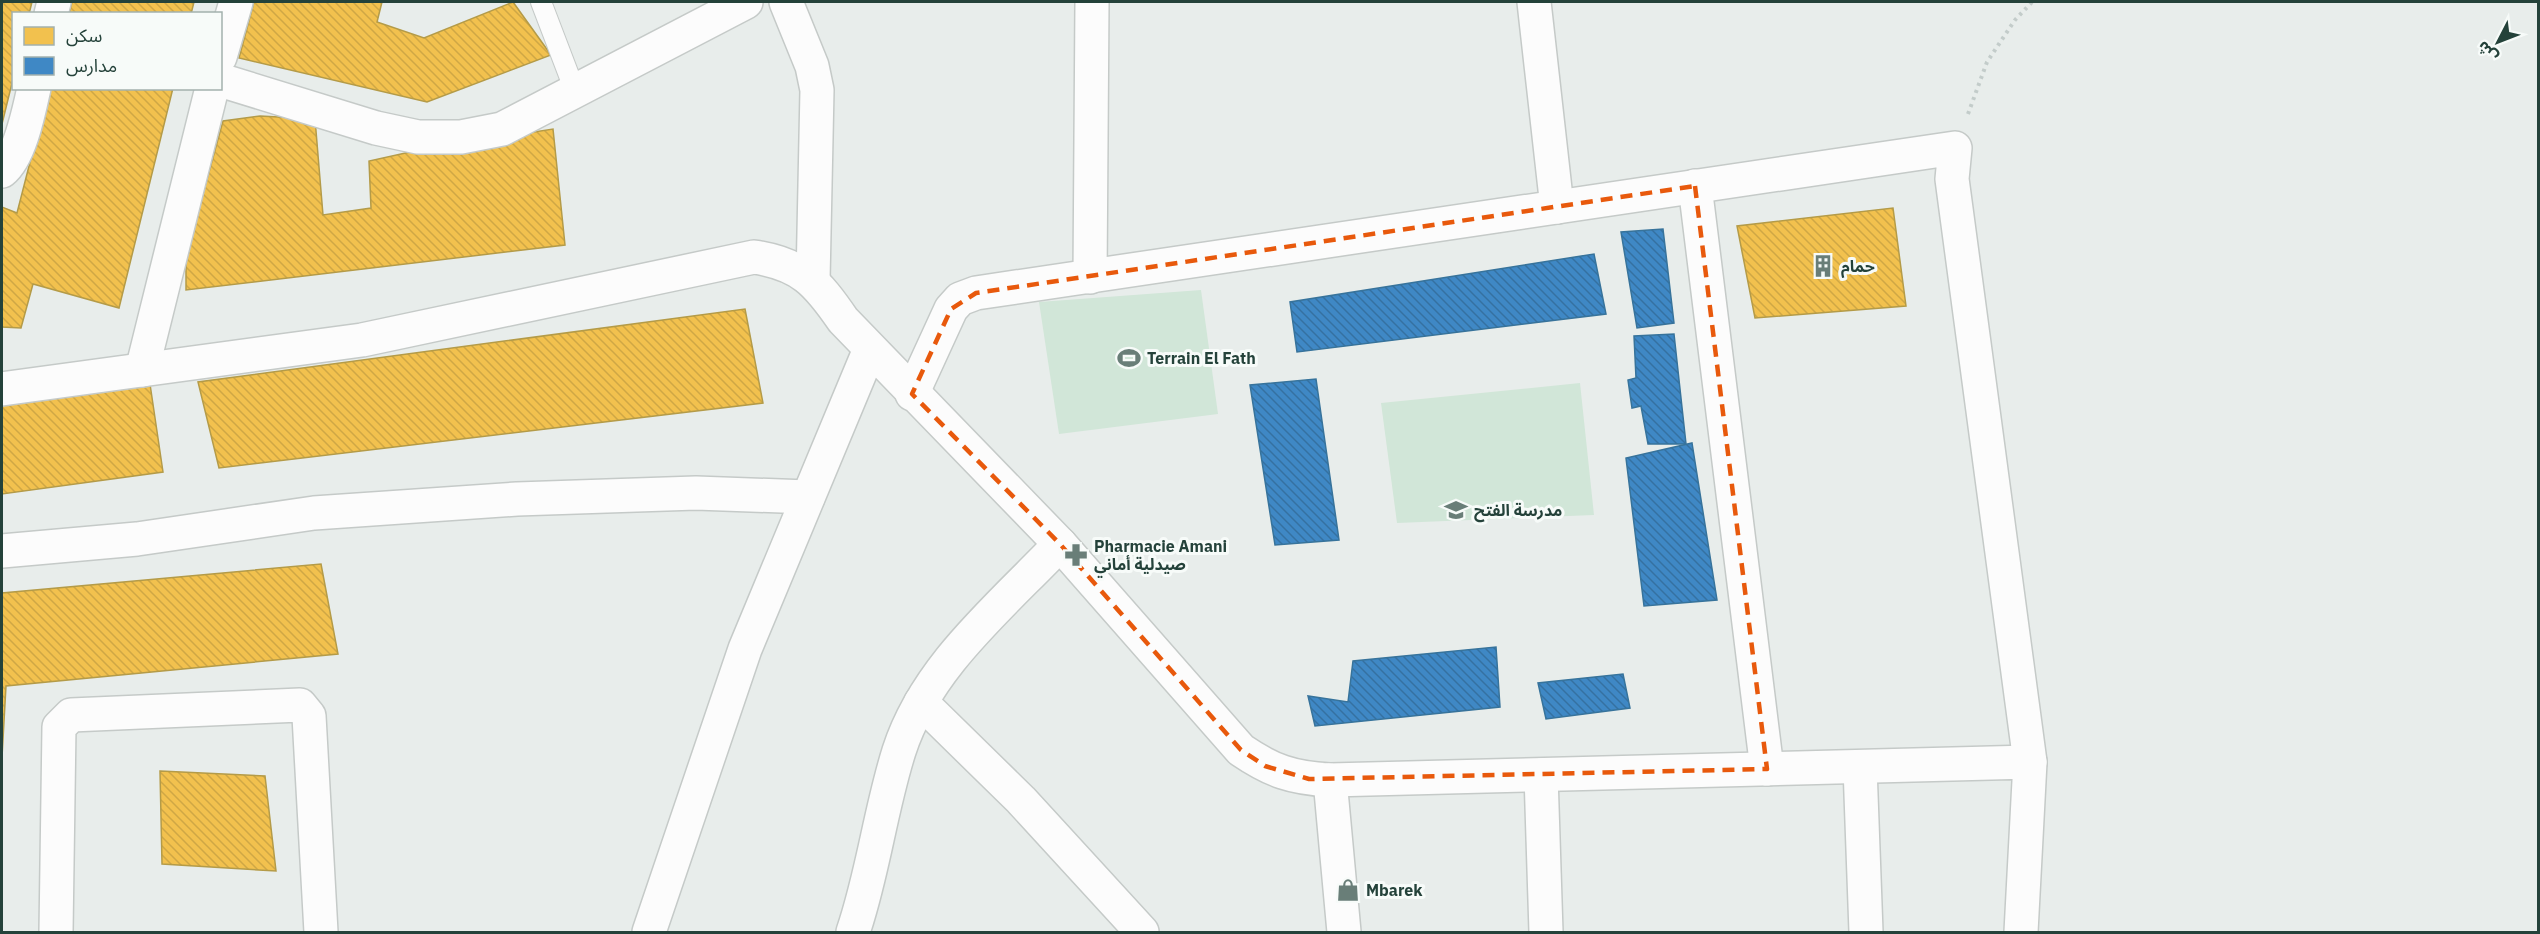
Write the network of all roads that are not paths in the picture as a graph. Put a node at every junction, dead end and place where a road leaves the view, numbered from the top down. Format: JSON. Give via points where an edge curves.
{"nodes":[{"id":1,"x":236,"y":2,"type":"edge"},
{"id":2,"x":541,"y":2,"type":"edge"},
{"id":3,"x":746,"y":2,"type":"edge"},
{"id":4,"x":786,"y":2,"type":"edge"},
{"id":5,"x":1092,"y":2,"type":"edge"},
{"id":6,"x":1534,"y":2,"type":"edge"},
{"id":7,"x":222,"y":50,"type":"edge"},
{"id":8,"x":222,"y":81,"type":"edge"},
{"id":9,"x":34,"y":90,"type":"edge"},
{"id":10,"x":212,"y":90,"type":"edge"},
{"id":11,"x":575,"y":91,"type":"junction"},
{"id":12,"x":2,"y":171,"type":"edge"},
{"id":13,"x":1695,"y":186,"type":"junction"},
{"id":14,"x":1557,"y":207,"type":"junction"},
{"id":15,"x":1090,"y":277,"type":"junction"},
{"id":16,"x":813,"y":280,"type":"junction"},
{"id":17,"x":870,"y":349,"type":"junction"},
{"id":18,"x":142,"y":370,"type":"junction"},
{"id":19,"x":2,"y":389,"type":"edge"},
{"id":20,"x":912,"y":394,"type":"junction"},
{"id":21,"x":808,"y":497,"type":"junction"},
{"id":22,"x":1059,"y":544,"type":"junction"},
{"id":23,"x":2,"y":551,"type":"edge"},
{"id":24,"x":921,"y":702,"type":"junction"},
{"id":25,"x":2030,"y":762,"type":"junction"},
{"id":26,"x":1860,"y":767,"type":"junction"},
{"id":27,"x":1767,"y":769,"type":"junction"},
{"id":28,"x":1541,"y":775,"type":"junction"},
{"id":29,"x":1330,"y":780,"type":"junction"},
{"id":30,"x":56,"y":933,"type":"edge"},
{"id":31,"x":321,"y":933,"type":"edge"},
{"id":32,"x":649,"y":933,"type":"edge"},
{"id":33,"x":853,"y":933,"type":"edge"},
{"id":34,"x":1142,"y":933,"type":"edge"},
{"id":35,"x":1344,"y":933,"type":"edge"},
{"id":36,"x":1546,"y":933,"type":"edge"},
{"id":37,"x":1866,"y":933,"type":"edge"},
{"id":38,"x":2021,"y":933,"type":"edge"}],
"edges":[{"from":1,"to":7,"type":"street"},
{"from":2,"to":11,"type":"lane"},
{"from":3,"to":11,"type":"street"},
{"from":4,"to":16,"type":"street","via":[[812,66],[817,90]]},
{"from":5,"to":15,"type":"street"},
{"from":6,"to":14,"type":"street"},
{"from":8,"to":11,"type":"street","via":[[418,137],[461,138],[502,129]]},
{"from":9,"to":12,"type":"street","via":[[10,165]]},
{"from":10,"to":18,"type":"street"},
{"from":13,"to":14,"type":"street"},
{"from":13,"to":25,"type":"street","via":[[1955,148],[1952,179]]},
{"from":13,"to":27,"type":"street"},
{"from":14,"to":15,"type":"street"},
{"from":15,"to":20,"type":"street","via":[[976,293],[960,299],[951,309]]},
{"from":16,"to":17,"type":"street"},
{"from":16,"to":18,"type":"street","via":[[780,261],[754,257],[362,340]]},
{"from":17,"to":20,"type":"street"},
{"from":17,"to":21,"type":"street"},
{"from":18,"to":19,"type":"street"},
{"from":20,"to":22,"type":"street"},
{"from":21,"to":23,"type":"street","via":[[696,494],[505,500],[314,513],[136,539]]},
{"from":21,"to":32,"type":"street","via":[[745,648]]},
{"from":22,"to":24,"type":"street","via":[[948,661]]},
{"from":22,"to":29,"type":"street","via":[[1241,750],[1286,775]]},
{"from":24,"to":33,"type":"street","via":[[900,750]]},
{"from":24,"to":34,"type":"street","via":[[1021,800]]},
{"from":25,"to":26,"type":"street"},
{"from":25,"to":38,"type":"street"},
{"from":26,"to":27,"type":"street"},
{"from":26,"to":37,"type":"street"},
{"from":27,"to":28,"type":"street"},
{"from":28,"to":29,"type":"street"},
{"from":28,"to":36,"type":"street"},
{"from":29,"to":35,"type":"street"},
{"from":30,"to":31,"type":"street","via":[[58,727],[71,715],[300,705],[309,716]]}]}
